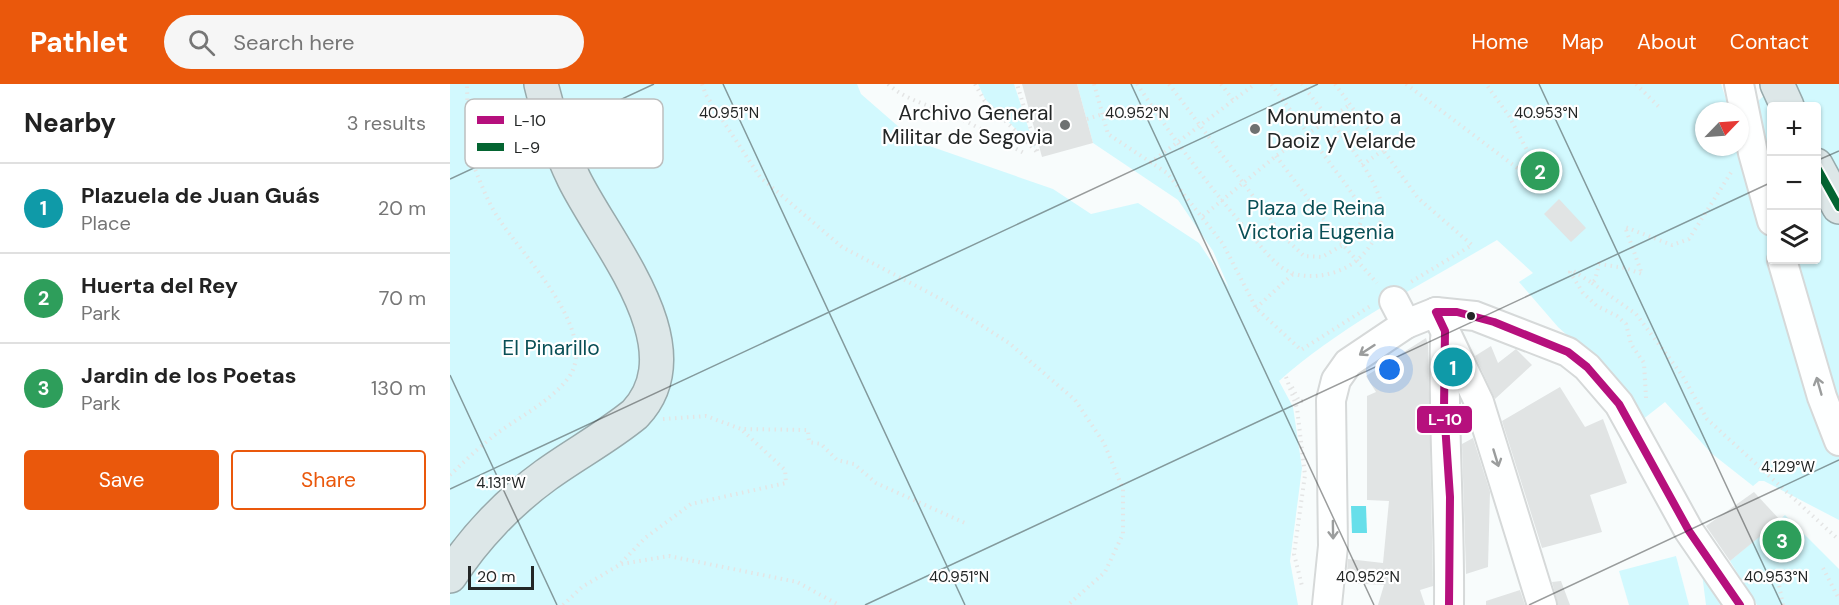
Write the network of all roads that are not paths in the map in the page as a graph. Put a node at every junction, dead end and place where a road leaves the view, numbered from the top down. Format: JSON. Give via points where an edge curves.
{"nodes":[{"id":1,"x":541,"y":84,"type":"edge"},
{"id":2,"x":1738,"y":84,"type":"edge"},
{"id":3,"x":1778,"y":84,"type":"edge"},
{"id":4,"x":544,"y":99,"type":"edge"},
{"id":5,"x":1785,"y":102,"type":"edge"},
{"id":6,"x":570,"y":168,"type":"edge"},
{"id":7,"x":1821,"y":174,"type":"edge"},
{"id":8,"x":1839,"y":207,"type":"edge"},
{"id":9,"x":1769,"y":210,"type":"edge"},
{"id":10,"x":1783,"y":264,"type":"edge"},
{"id":11,"x":1441,"y":322,"type":"junction"},
{"id":12,"x":1839,"y":441,"type":"edge"},
{"id":13,"x":450,"y":576,"type":"edge"},
{"id":14,"x":1315,"y":600,"type":"edge"},
{"id":15,"x":1449,"y":605,"type":"edge"},
{"id":16,"x":1542,"y":605,"type":"edge"},
{"id":17,"x":1740,"y":605,"type":"edge"}],
"edges":[{"from":1,"to":4,"type":"main road"},
{"from":2,"to":9,"type":"street"},
{"from":3,"to":5,"type":"main road"},
{"from":6,"to":13,"type":"main road","via":[[647,311],[658,355],[657,374],[635,414],[515,500]]},
{"from":7,"to":8,"type":"main road"},
{"from":12,"to":10,"type":"street","one_way":true},
{"from":11,"to":14,"type":"street","one_way":true,"via":[[1396,307],[1336,380],[1331,400],[1333,546]]},
{"from":11,"to":15,"type":"street","via":[[1450,497]]},
{"from":11,"to":16,"type":"street","one_way":true,"via":[[1479,402]]},
{"from":11,"to":17,"type":"street","via":[[1457,312],[1494,322],[1568,352],[1587,367],[1619,404],[1689,531]]}]}
